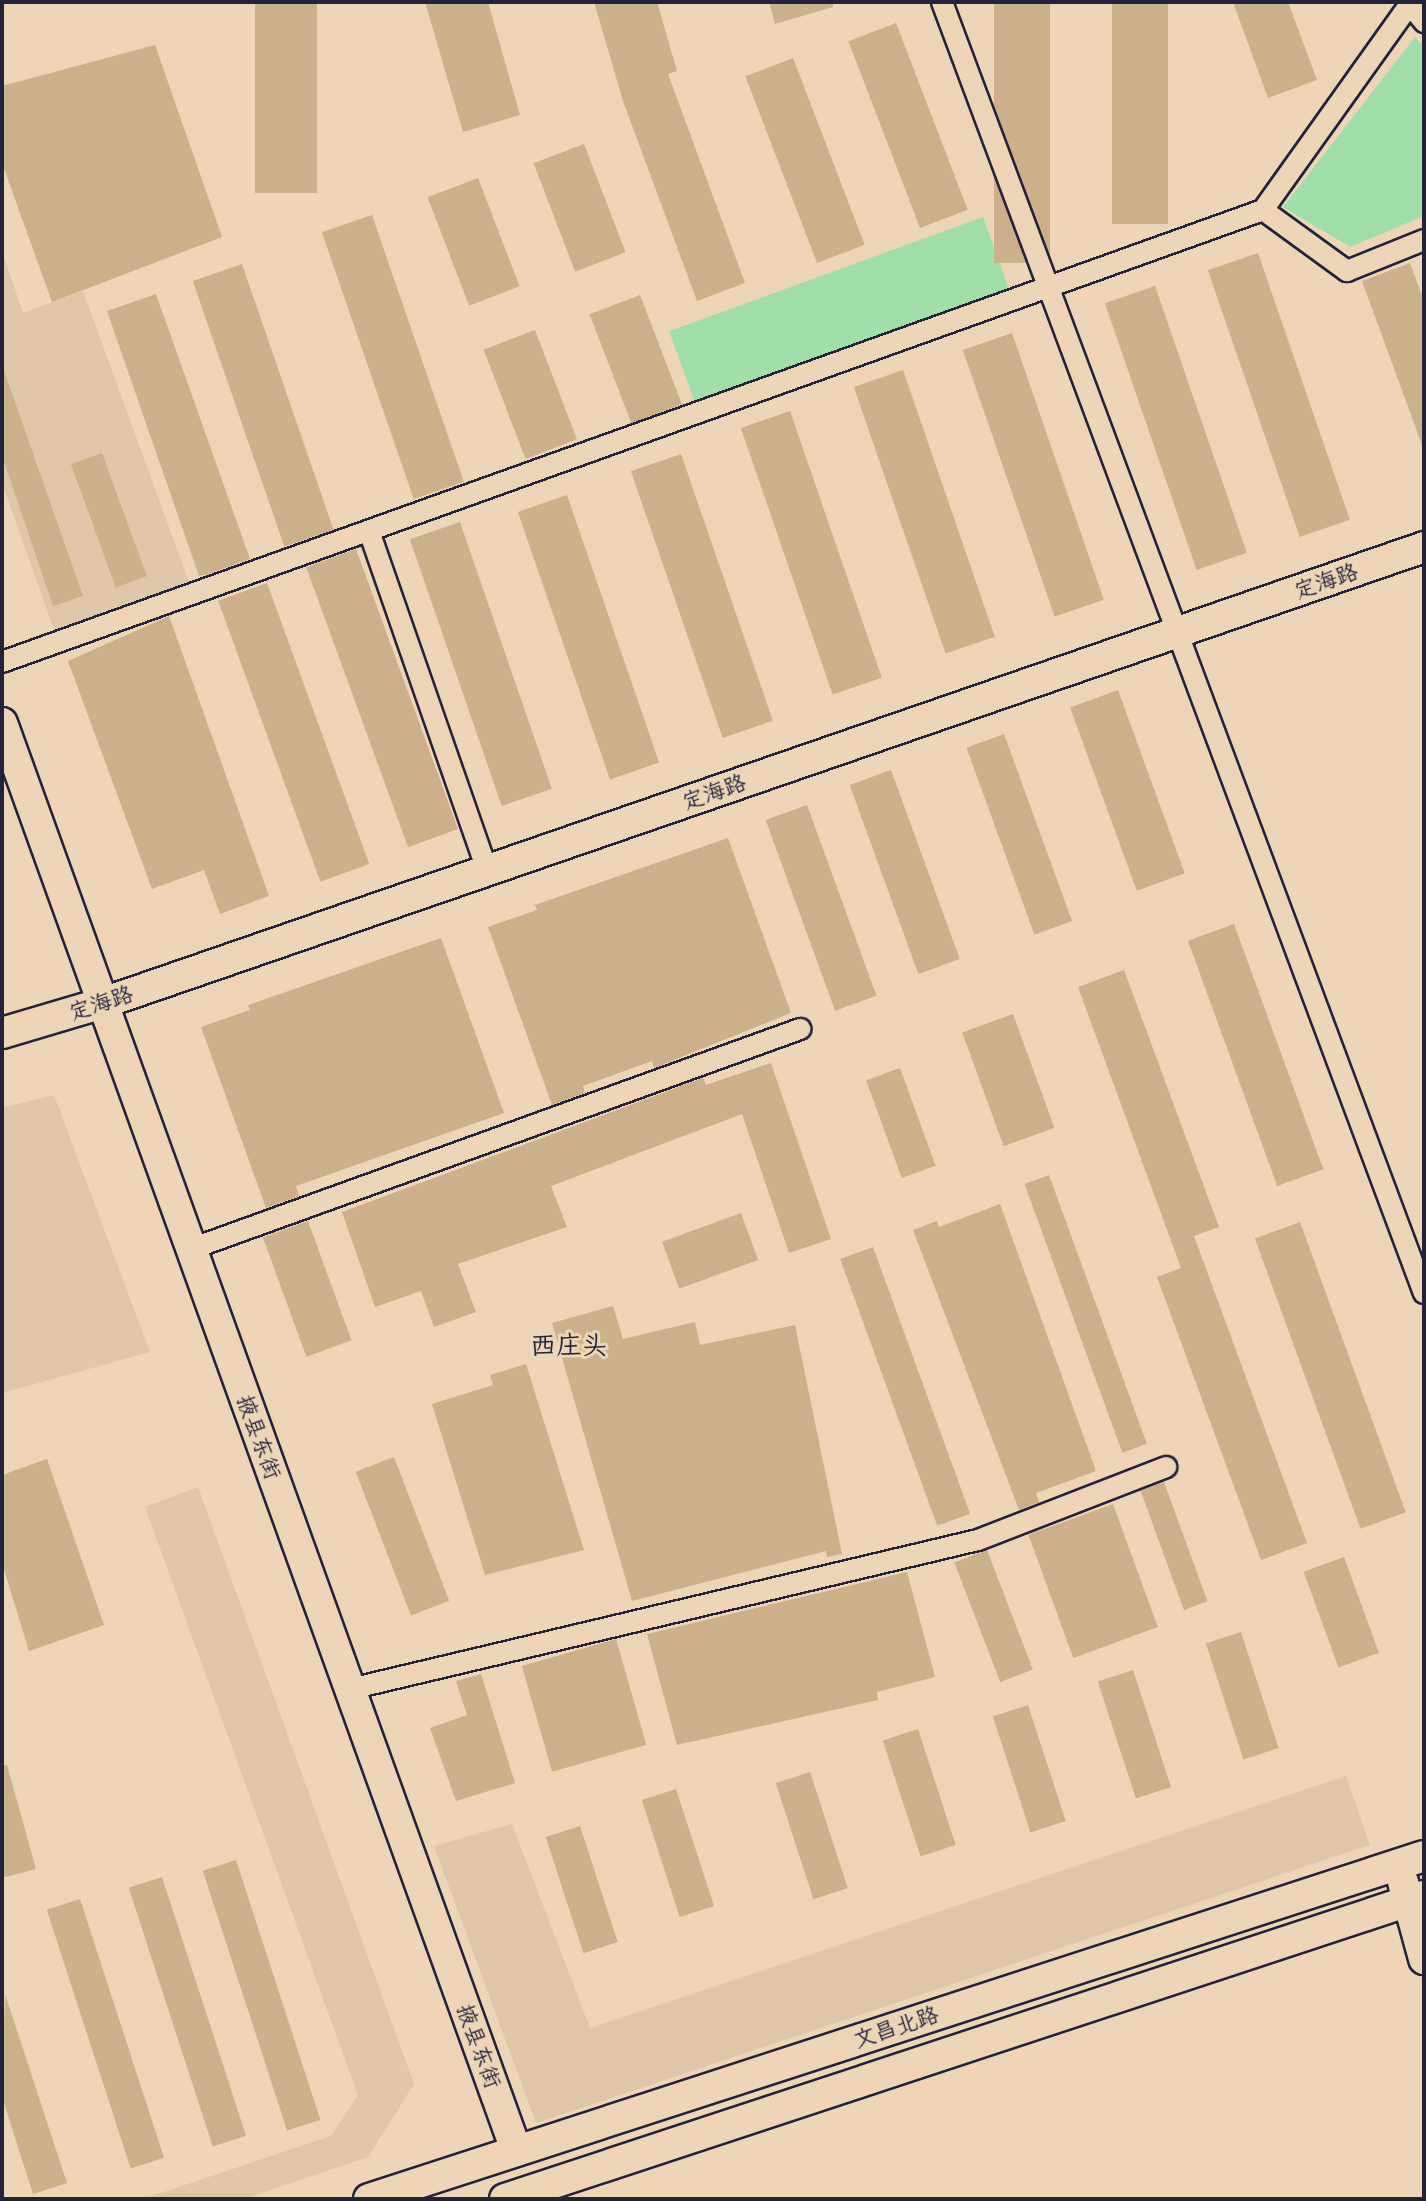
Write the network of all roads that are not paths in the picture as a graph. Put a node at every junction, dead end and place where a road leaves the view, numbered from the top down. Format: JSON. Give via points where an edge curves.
{"nodes":[{"id":1,"x":942,"y":2,"type":"edge"},
{"id":2,"x":1409,"y":3,"type":"edge"},
{"id":3,"x":1424,"y":22,"type":"edge"},
{"id":4,"x":1263,"y":210,"type":"junction"},
{"id":5,"x":1424,"y":240,"type":"edge"},
{"id":6,"x":1046,"y":288,"type":"junction"},
{"id":7,"x":370,"y":534,"type":"junction"},
{"id":8,"x":1424,"y":547,"type":"edge"},
{"id":9,"x":1174,"y":633,"type":"junction"},
{"id":10,"x":2,"y":662,"type":"edge"},
{"id":11,"x":2,"y":723,"type":"edge"},
{"id":12,"x":487,"y":870,"type":"junction"},
{"id":13,"x":103,"y":1003,"type":"junction"},
{"id":14,"x":800,"y":1029,"type":"dead end"},
{"id":15,"x":2,"y":1033,"type":"edge"},
{"id":16,"x":191,"y":1249,"type":"junction"},
{"id":17,"x":1424,"y":1293,"type":"edge"},
{"id":18,"x":1166,"y":1467,"type":"dead end"},
{"id":19,"x":350,"y":1689,"type":"junction"},
{"id":20,"x":1411,"y":1860,"type":"edge"},
{"id":21,"x":1416,"y":1899,"type":"edge"},
{"id":22,"x":1424,"y":1959,"type":"edge"},
{"id":23,"x":516,"y":2150,"type":"junction"},
{"id":24,"x":369,"y":2199,"type":"edge"},
{"id":25,"x":505,"y":2199,"type":"edge"}],
"edges":[{"from":1,"to":6,"type":"street"},
{"from":2,"to":3,"type":"street"},
{"from":2,"to":4,"type":"street"},
{"from":4,"to":5,"type":"street","via":[[1347,271]]},
{"from":4,"to":6,"type":"street"},
{"from":6,"to":7,"type":"street"},
{"from":6,"to":9,"type":"street"},
{"from":7,"to":10,"type":"street"},
{"from":7,"to":12,"type":"street"},
{"from":8,"to":9,"type":"main road","name":"定海路"},
{"from":9,"to":12,"type":"main road","name":"定海路"},
{"from":9,"to":17,"type":"street"},
{"from":11,"to":13,"type":"main road","name":"掖县东街"},
{"from":12,"to":13,"type":"main road","name":"定海路"},
{"from":13,"to":15,"type":"main road","name":"定海路"},
{"from":13,"to":16,"type":"main road","name":"掖县东街"},
{"from":14,"to":16,"type":"street"},
{"from":16,"to":19,"type":"main road","name":"掖县东街"},
{"from":18,"to":19,"type":"street","via":[[978,1540]]},
{"from":19,"to":23,"type":"main road","name":"掖县东街"},
{"from":20,"to":21,"type":"main road"},
{"from":20,"to":23,"type":"main road","name":"文昌北路"},
{"from":21,"to":22,"type":"main road"},
{"from":21,"to":25,"type":"main road","name":"文昌北路"},
{"from":23,"to":24,"type":"main road","name":"文昌北路"}]}
